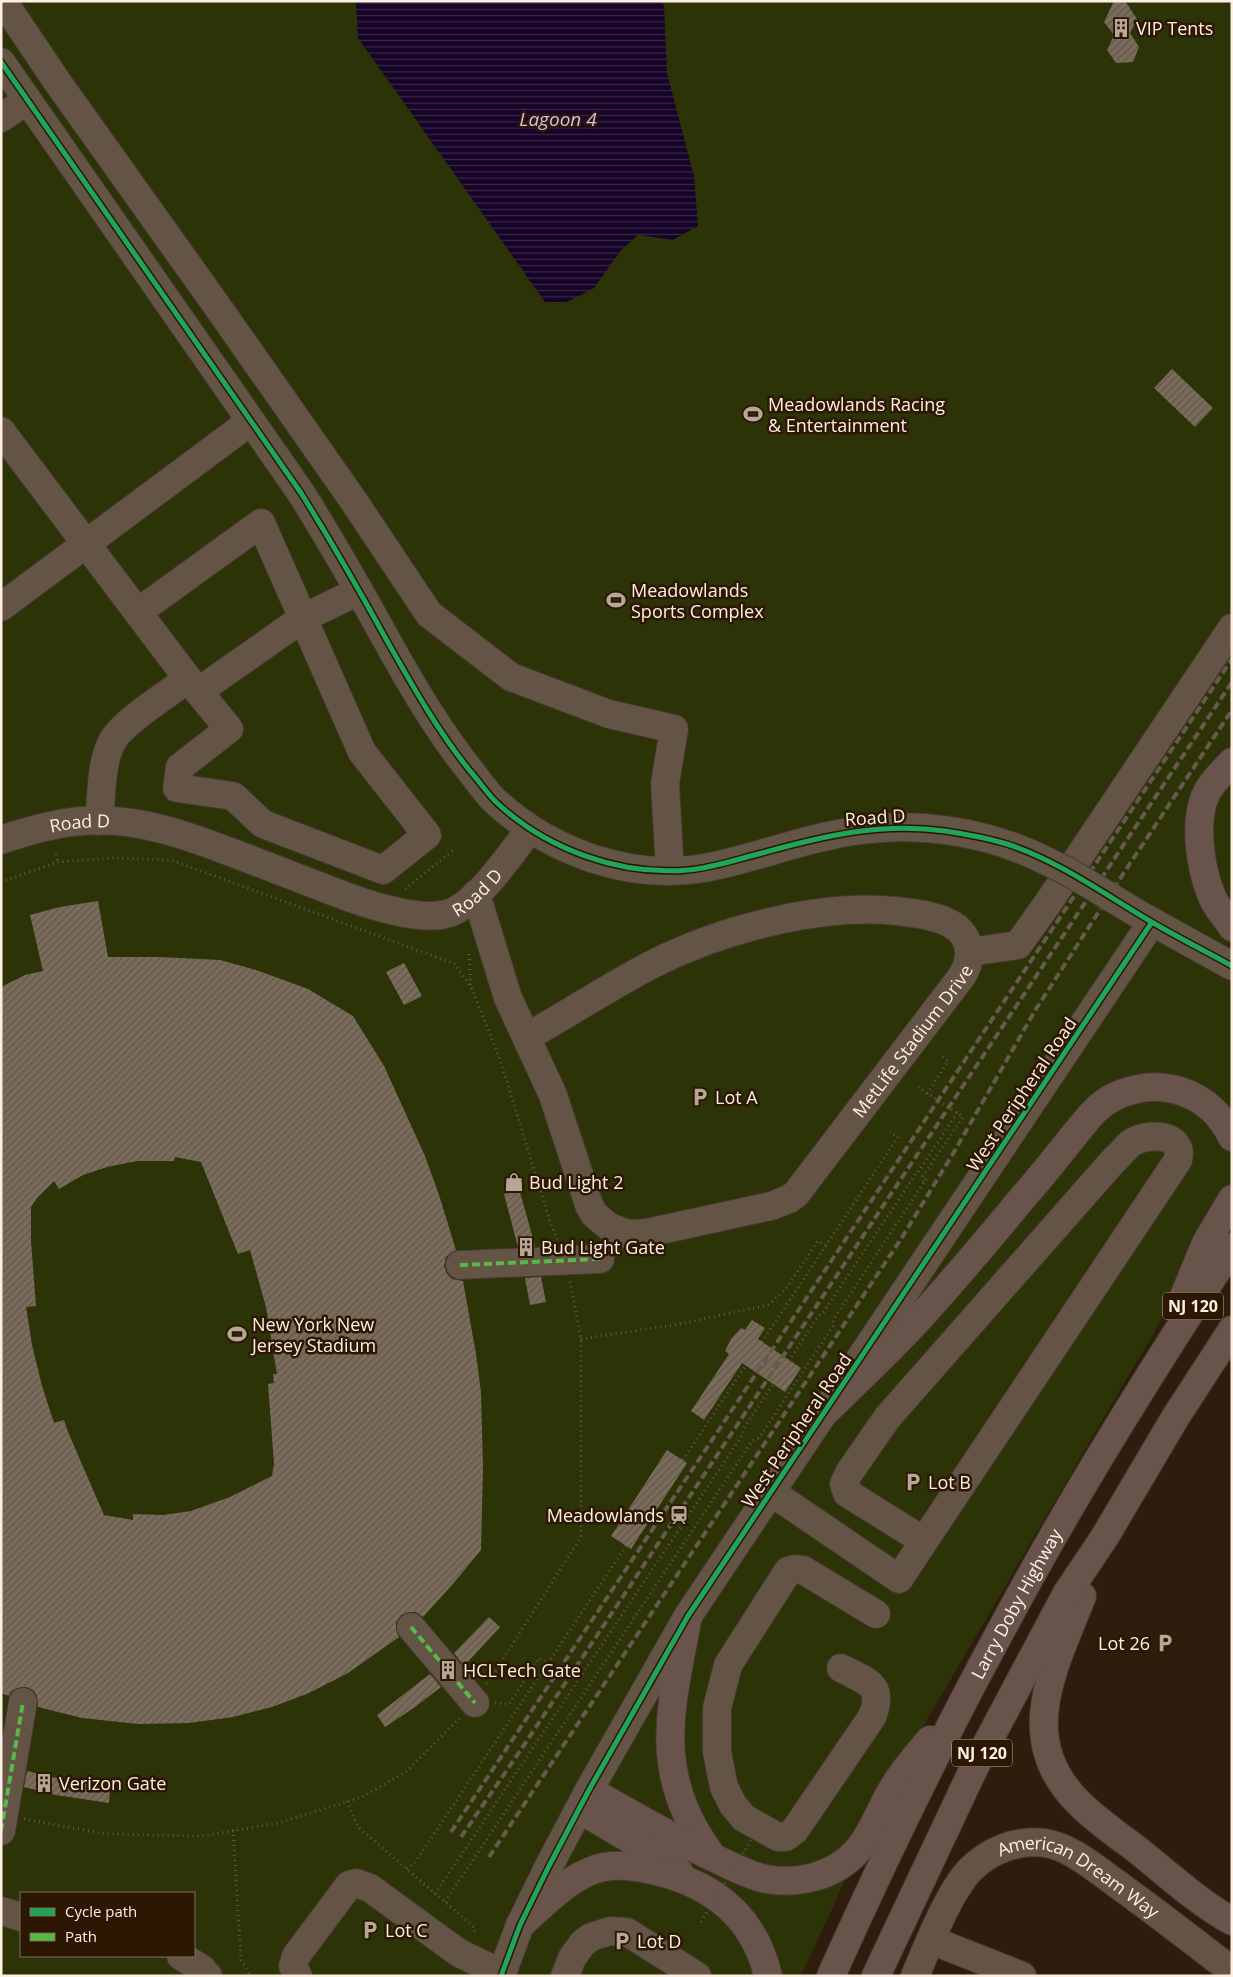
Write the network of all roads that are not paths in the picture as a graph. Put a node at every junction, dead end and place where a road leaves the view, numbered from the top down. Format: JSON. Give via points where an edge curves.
{"nodes":[{"id":1,"x":3,"y":1,"type":"edge"},
{"id":2,"x":1,"y":62,"type":"edge"},
{"id":3,"x":27,"y":100,"type":"junction"},
{"id":4,"x":1,"y":118,"type":"edge"},
{"id":5,"x":251,"y":421,"type":"junction"},
{"id":6,"x":1,"y":431,"type":"edge"},
{"id":7,"x":86,"y":543,"type":"junction"},
{"id":8,"x":359,"y":591,"type":"junction"},
{"id":9,"x":1,"y":607,"type":"edge"},
{"id":10,"x":138,"y":612,"type":"junction"},
{"id":11,"x":303,"y":618,"type":"junction"},
{"id":12,"x":1232,"y":628,"type":"edge"},
{"id":13,"x":194,"y":685,"type":"junction"},
{"id":14,"x":1232,"y":762,"type":"edge"},
{"id":15,"x":99,"y":821,"type":"junction"},
{"id":16,"x":530,"y":829,"type":"junction"},
{"id":17,"x":2,"y":837,"type":"edge"},
{"id":18,"x":670,"y":871,"type":"junction"},
{"id":19,"x":476,"y":894,"type":"junction"},
{"id":20,"x":1146,"y":918,"type":"junction"},
{"id":21,"x":1232,"y":927,"type":"edge"},
{"id":22,"x":970,"y":952,"type":"junction"},
{"id":23,"x":1232,"y":966,"type":"edge"},
{"id":24,"x":1232,"y":983,"type":"edge"},
{"id":25,"x":527,"y":1037,"type":"junction"},
{"id":26,"x":1232,"y":1136,"type":"edge"},
{"id":27,"x":1232,"y":1199,"type":"edge"},
{"id":28,"x":1232,"y":1247,"type":"edge"},
{"id":29,"x":600,"y":1259,"type":"dead end"},
{"id":30,"x":460,"y":1265,"type":"dead end"},
{"id":31,"x":1232,"y":1330,"type":"edge"},
{"id":32,"x":1155,"y":1364,"type":"junction"},
{"id":33,"x":823,"y":1414,"type":"junction"},
{"id":34,"x":771,"y":1492,"type":"junction"},
{"id":35,"x":1104,"y":1538,"type":"junction"},
{"id":36,"x":924,"y":1541,"type":"junction"},
{"id":37,"x":876,"y":1614,"type":"dead end"},
{"id":38,"x":688,"y":1616,"type":"junction"},
{"id":39,"x":411,"y":1627,"type":"dead end"},
{"id":40,"x":841,"y":1668,"type":"dead end"},
{"id":41,"x":973,"y":1683,"type":"junction"},
{"id":42,"x":23,"y":1702,"type":"dead end"},
{"id":43,"x":475,"y":1703,"type":"road end"},
{"id":44,"x":584,"y":1800,"type":"junction"},
{"id":45,"x":1,"y":1831,"type":"edge"},
{"id":46,"x":712,"y":1856,"type":"junction"},
{"id":47,"x":692,"y":1882,"type":"junction"},
{"id":48,"x":1,"y":1911,"type":"edge"},
{"id":49,"x":20,"y":1917,"type":"edge"},
{"id":50,"x":1232,"y":1920,"type":"edge"},
{"id":51,"x":520,"y":1925,"type":"junction"},
{"id":52,"x":931,"y":1940,"type":"junction"},
{"id":53,"x":183,"y":1957,"type":"edge"},
{"id":54,"x":1228,"y":1969,"type":"edge"},
{"id":55,"x":501,"y":1974,"type":"edge"},
{"id":56,"x":208,"y":1976,"type":"edge"},
{"id":57,"x":298,"y":1976,"type":"edge"},
{"id":58,"x":565,"y":1976,"type":"edge"},
{"id":59,"x":697,"y":1976,"type":"edge"},
{"id":60,"x":768,"y":1976,"type":"edge"},
{"id":61,"x":831,"y":1976,"type":"edge"},
{"id":62,"x":876,"y":1976,"type":"edge"},
{"id":63,"x":915,"y":1976,"type":"edge"},
{"id":64,"x":1022,"y":1976,"type":"edge"}],
"edges":[{"from":1,"to":18,"type":"street","via":[[429,614],[511,677],[609,714],[674,729],[665,784]]},
{"from":2,"to":3,"type":"street"},
{"from":3,"to":4,"type":"street"},
{"from":3,"to":5,"type":"street"},
{"from":5,"to":7,"type":"street"},
{"from":5,"to":8,"type":"street","via":[[301,493]]},
{"from":6,"to":7,"type":"street"},
{"from":7,"to":9,"type":"street"},
{"from":7,"to":10,"type":"street"},
{"from":8,"to":11,"type":"street"},
{"from":8,"to":16,"type":"street","via":[[446,740],[495,801]]},
{"from":10,"to":11,"type":"street","via":[[261,523]]},
{"from":10,"to":13,"type":"street"},
{"from":11,"to":13,"type":"street"},
{"from":11,"to":13,"type":"street","via":[[362,752],[427,835],[383,870],[263,824],[233,796],[177,788],[180,767],[229,729]]},
{"from":12,"to":22,"type":"street","via":[[1018,945]]},
{"from":13,"to":15,"type":"street","via":[[122,728],[112,741]]},
{"from":14,"to":21,"type":"highway","via":[[1206,792],[1200,817],[1200,843],[1202,867],[1211,896]]},
{"from":15,"to":17,"type":"street","name":"Road D","via":[[66,823]]},
{"from":15,"to":19,"type":"street","name":"Road D","via":[[164,830],[200,840],[352,899],[401,912],[446,915]]},
{"from":16,"to":18,"type":"street","name":"Road D","via":[[597,860]]},
{"from":16,"to":19,"type":"street","name":"Road D"},
{"from":18,"to":20,"type":"street","name":"Road D","bridge":true,"via":[[707,867],[856,830],[921,828],[1007,844],[1067,871]]},
{"from":19,"to":25,"type":"street","name":"MetLife Stadium Drive","via":[[508,998]]},
{"from":20,"to":23,"type":"street","name":"Road D"},
{"from":20,"to":24,"type":"street"},
{"from":20,"to":33,"type":"street","name":"West Peripheral Road"},
{"from":22,"to":25,"type":"street","name":"MetLife Stadium Drive","via":[[958,929],[929,916],[864,909],[797,917],[685,949],[622,980]]},
{"from":22,"to":25,"type":"street","name":"MetLife Stadium Drive","via":[[967,969],[962,976],[796,1194],[771,1206],[647,1233],[618,1232],[594,1214],[553,1095]]},
{"from":26,"to":33,"type":"highway","via":[[1211,1107],[1200,1099],[1174,1090],[1147,1088],[1123,1093],[1107,1101],[1094,1112],[914,1324]]},
{"from":27,"to":32,"type":"highway","via":[[1206,1243]]},
{"from":28,"to":32,"type":"highway","name":"Larry Doby Highway","number":"NJ 120"},
{"from":29,"to":30,"type":"street"},
{"from":31,"to":35,"type":"highway","number":"NJ 120"},
{"from":32,"to":41,"type":"highway","name":"Larry Doby Highway","number":"NJ 120","via":[[1037,1564]]},
{"from":33,"to":34,"type":"street","name":"West Peripheral Road"},
{"from":34,"to":36,"type":"street","via":[[899,1578]]},
{"from":34,"to":38,"type":"street","name":"West Peripheral Road"},
{"from":35,"to":50,"type":"highway","via":[[1046,1692],[1043,1717],[1050,1761],[1062,1783],[1087,1810]]},
{"from":35,"to":62,"type":"highway","number":"NJ 120","via":[[1067,1593],[1004,1710]]},
{"from":36,"to":36,"type":"street","via":[[1178,1160],[1177,1144],[1170,1139],[1146,1137],[1132,1142],[1114,1160],[887,1418],[849,1473],[844,1484],[848,1493]]},
{"from":37,"to":40,"type":"street","via":[[803,1570],[788,1571],[728,1665],[717,1708],[717,1752],[724,1787],[744,1818],[778,1838],[786,1837],[795,1830],[872,1717],[877,1704],[877,1694],[872,1686]]},
{"from":38,"to":44,"type":"street","name":"West Peripheral Road"},
{"from":38,"to":46,"type":"highway","via":[[670,1713],[669,1751],[681,1804],[694,1831]]},
{"from":39,"to":43,"type":"street"},
{"from":41,"to":46,"type":"highway","via":[[893,1787],[857,1850],[840,1865],[819,1876],[779,1880],[754,1876]]},
{"from":41,"to":61,"type":"highway","name":"Larry Doby Highway","number":"NJ 120","via":[[913,1799]]},
{"from":42,"to":45,"type":"street"},
{"from":44,"to":46,"type":"highway"},
{"from":44,"to":47,"type":"highway"},
{"from":44,"to":51,"type":"street","name":"West Peripheral Road"},
{"from":47,"to":51,"type":"highway","via":[[644,1868],[598,1868],[576,1878]]},
{"from":47,"to":60,"type":"highway","via":[[716,1895],[741,1920],[760,1951]]},
{"from":48,"to":49,"type":"street"},
{"from":51,"to":55,"type":"street","name":"West Peripheral Road"},
{"from":52,"to":54,"type":"street","name":"American Dream Way","via":[[955,1890],[978,1863],[1011,1846],[1046,1843],[1098,1870]]},
{"from":52,"to":63,"type":"street","name":"American Dream Way"},
{"from":52,"to":64,"type":"street"},
{"from":53,"to":56,"type":"street"},
{"from":55,"to":57,"type":"street","via":[[459,1952],[370,1888],[356,1883],[349,1885],[296,1956],[293,1966]]},
{"from":58,"to":59,"type":"street","via":[[583,1943],[610,1931],[627,1932]]}]}
